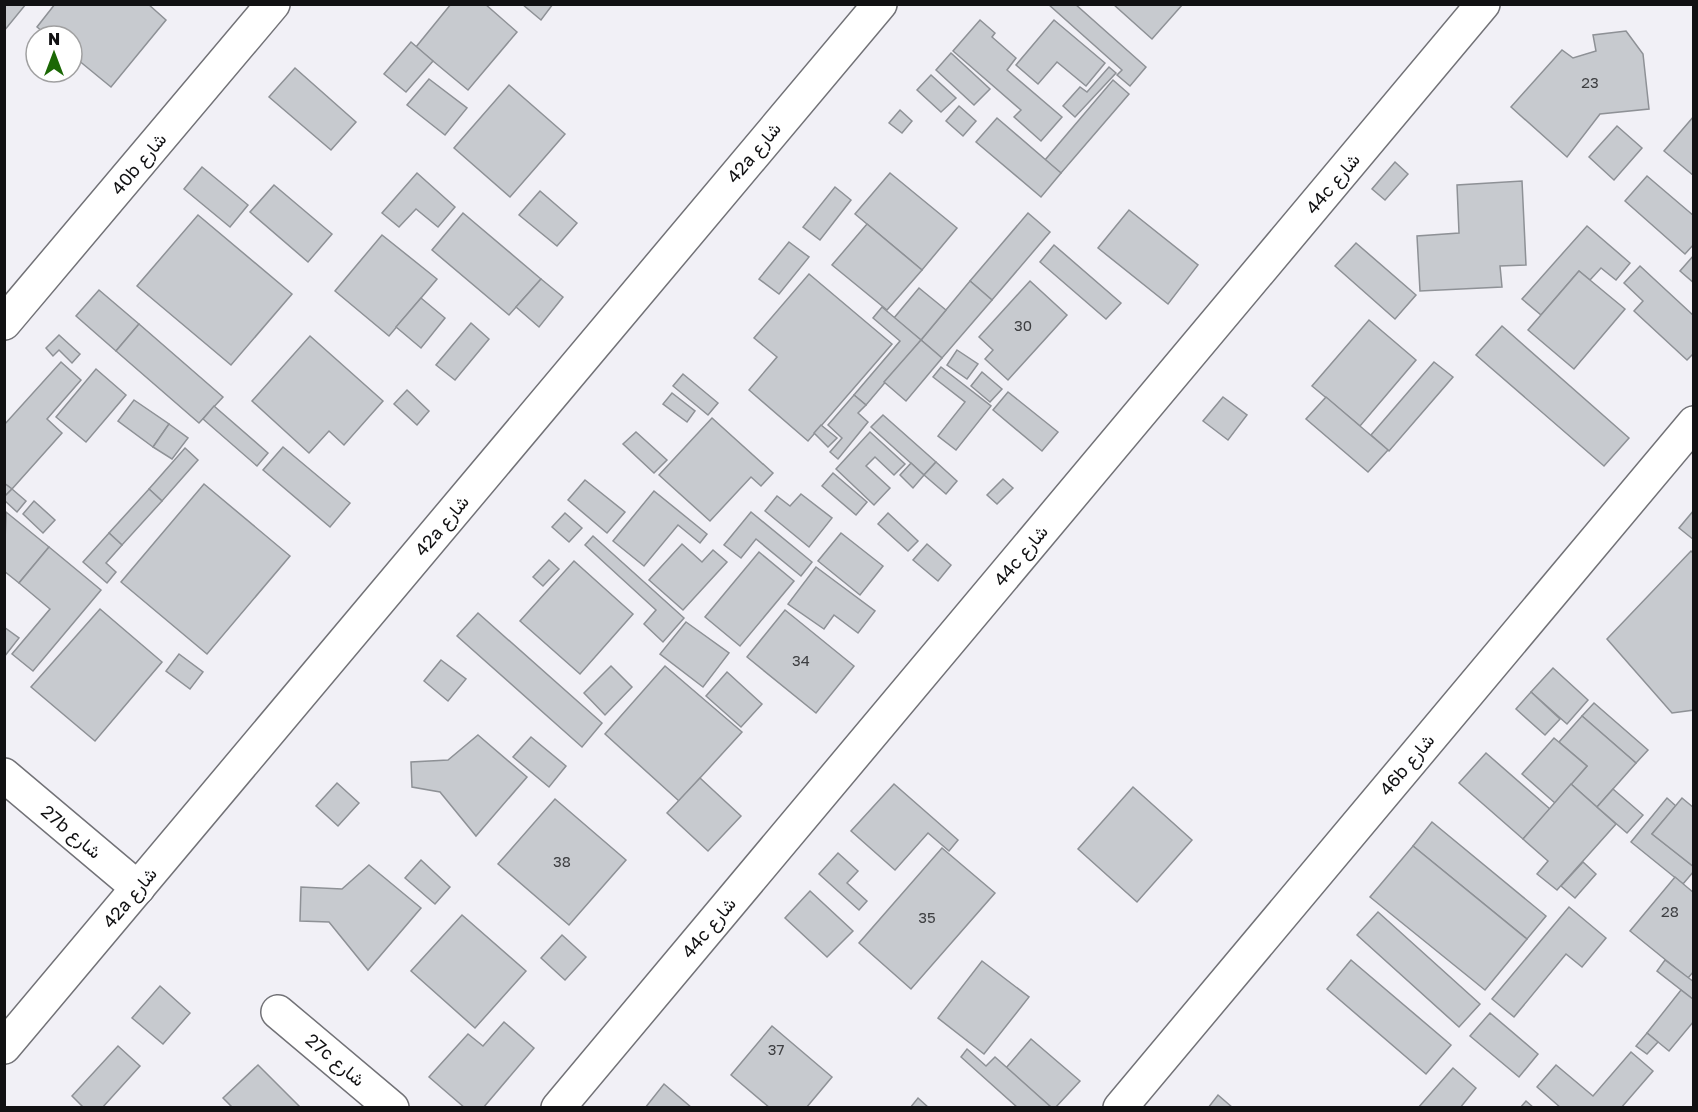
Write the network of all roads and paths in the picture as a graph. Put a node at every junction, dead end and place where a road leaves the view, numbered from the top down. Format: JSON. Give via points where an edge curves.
{"nodes":[{"id":1,"x":273,"y":4,"type":"edge"},
{"id":2,"x":880,"y":4,"type":"edge"},
{"id":3,"x":1483,"y":4,"type":"edge"},
{"id":4,"x":4,"y":323,"type":"edge"},
{"id":5,"x":1694,"y":423,"type":"edge"},
{"id":6,"x":4,"y":776,"type":"edge"},
{"id":7,"x":138,"y":888,"type":"junction"},
{"id":8,"x":278,"y":1012,"type":"dead end"},
{"id":9,"x":4,"y":1047,"type":"edge"},
{"id":10,"x":392,"y":1107,"type":"edge"},
{"id":11,"x":558,"y":1107,"type":"edge"},
{"id":12,"x":1120,"y":1107,"type":"edge"}],
"edges":[{"from":1,"to":4,"type":"street","name":"40b شارع"},
{"from":2,"to":7,"type":"street","name":"42a شارع"},
{"from":3,"to":11,"type":"street","name":"44c شارع"},
{"from":5,"to":12,"type":"street","name":"46b شارع"},
{"from":6,"to":7,"type":"street","name":"27b شارع"},
{"from":7,"to":9,"type":"street","name":"42a شارع"},
{"from":8,"to":10,"type":"street","name":"27c شارع"}]}
